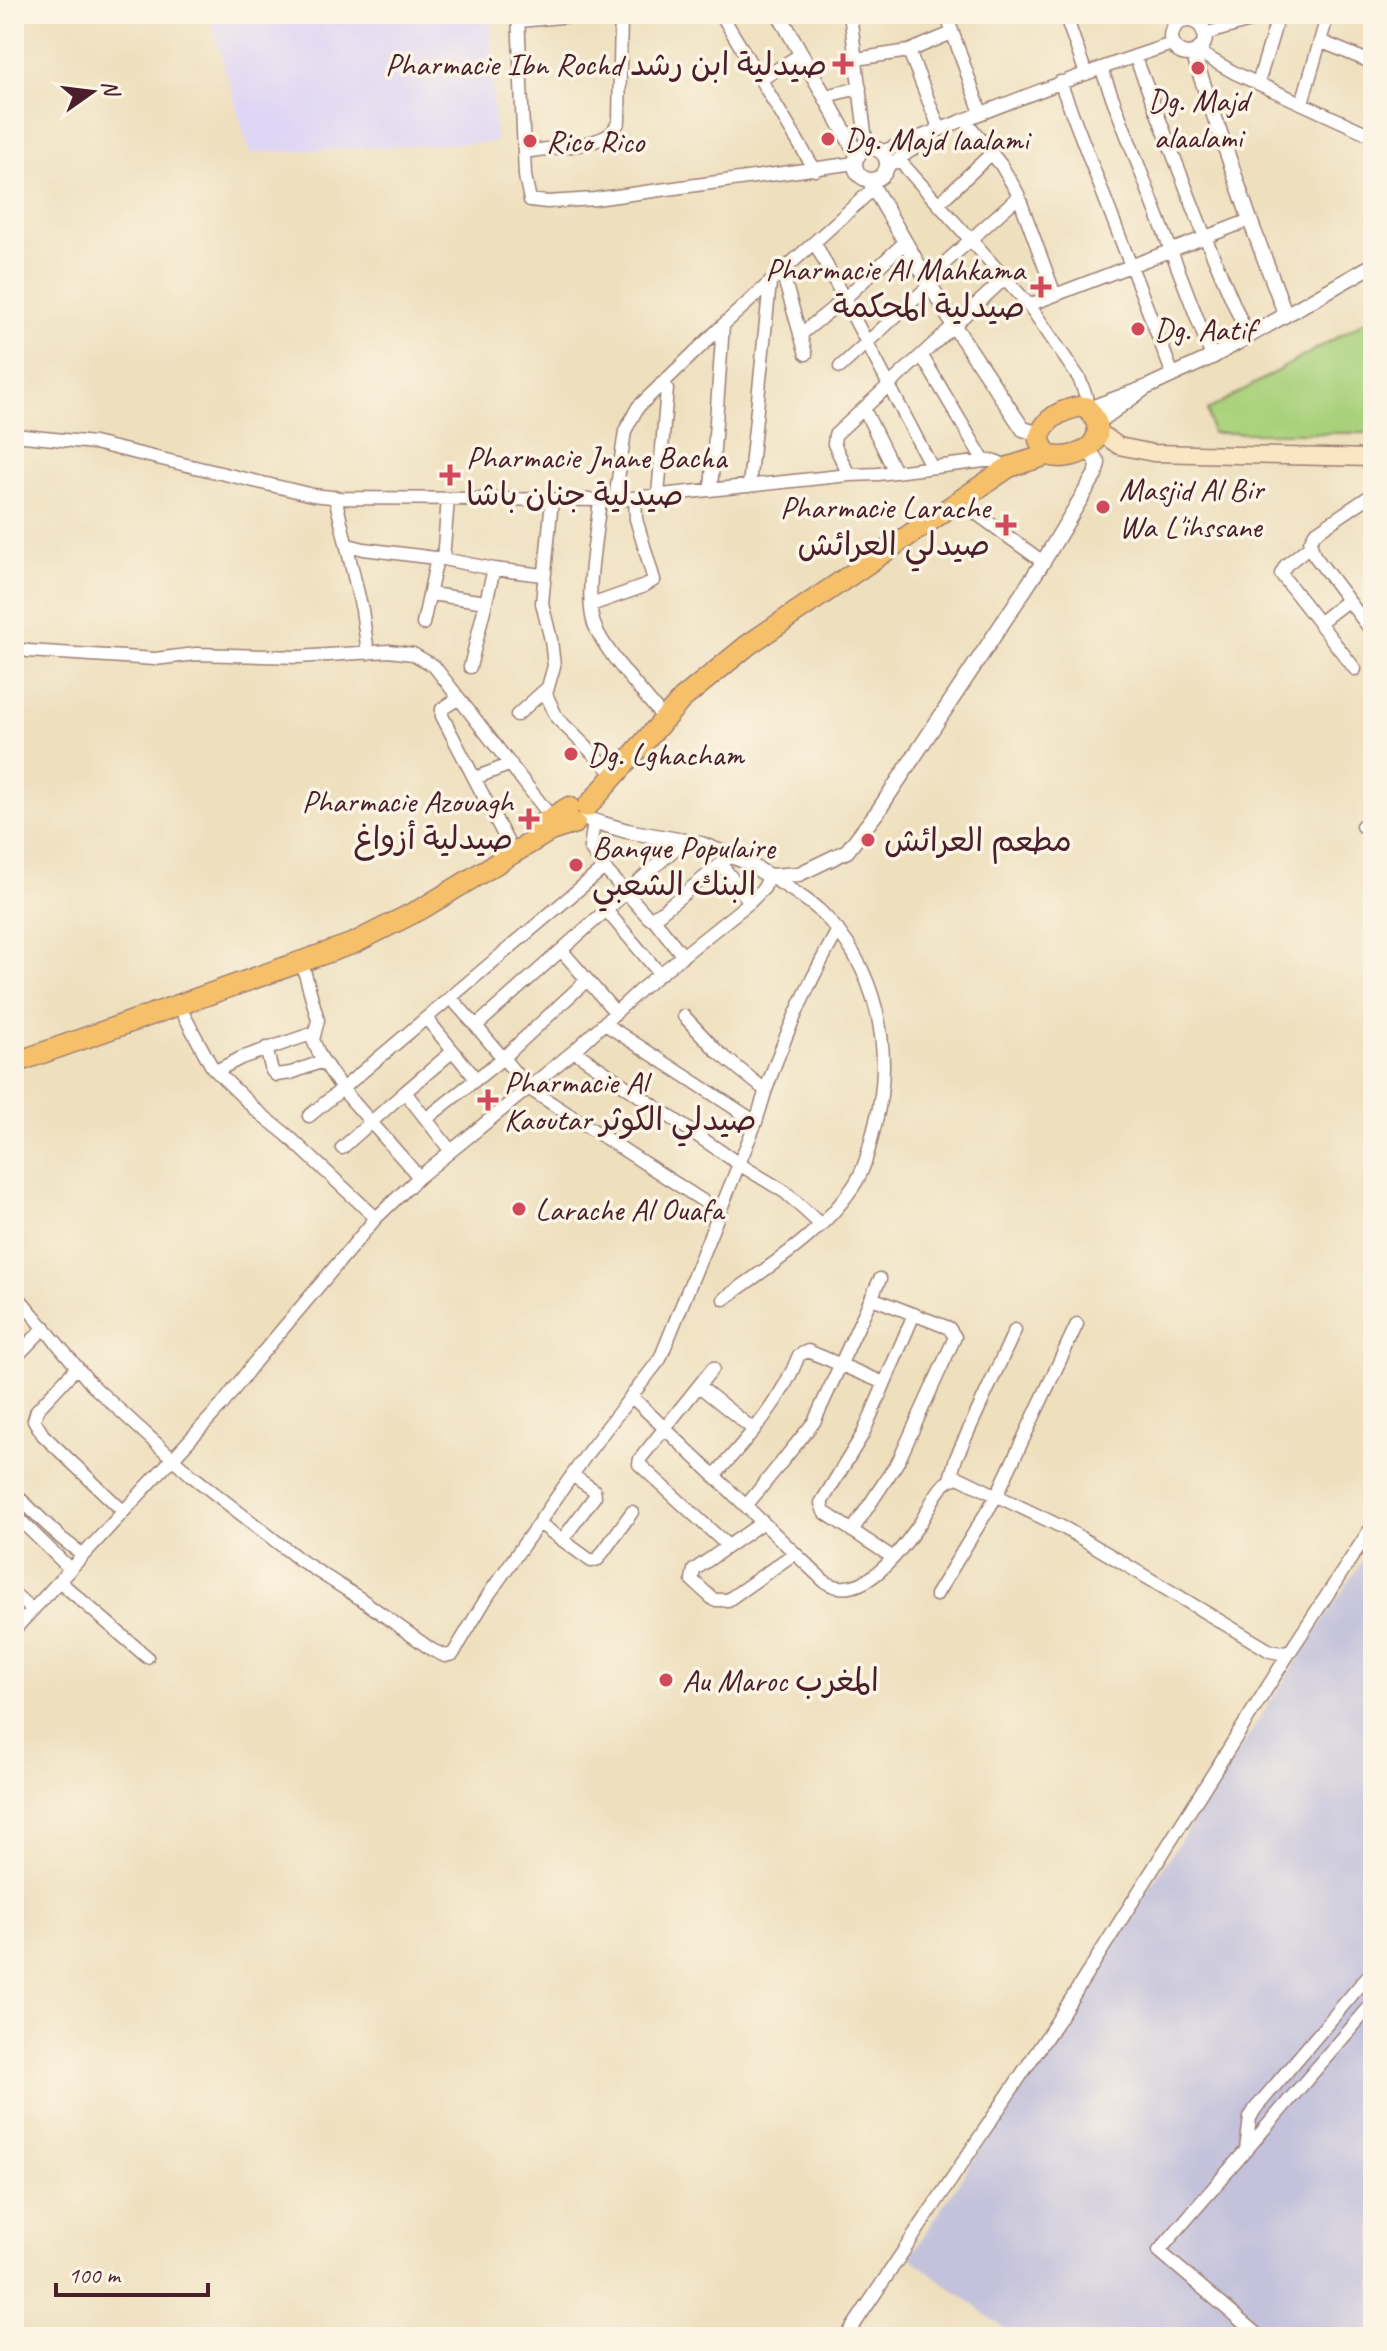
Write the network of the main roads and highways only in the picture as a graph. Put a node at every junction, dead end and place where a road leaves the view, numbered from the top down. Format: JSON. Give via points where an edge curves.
{"nodes":[{"id":1,"x":1092,"y":427,"type":"junction"},
{"id":2,"x":1040,"y":434,"type":"junction"},
{"id":3,"x":1047,"y":455,"type":"junction"},
{"id":4,"x":1373,"y":458,"type":"edge"},
{"id":5,"x":1014,"y":464,"type":"junction"},
{"id":6,"x":577,"y":816,"type":"junction"},
{"id":7,"x":14,"y":1053,"type":"edge"},
{"id":8,"x":14,"y":1063,"type":"edge"}],
"edges":[{"from":1,"to":2,"type":"highway","via":[[1072,408],[1049,419]]},
{"from":1,"to":3,"type":"highway","via":[[1067,456]]},
{"from":1,"to":4,"type":"main road","via":[[1119,446],[1153,453]]},
{"from":2,"to":3,"type":"highway"},
{"from":2,"to":5,"type":"highway"},
{"from":3,"to":5,"type":"highway"},
{"from":5,"to":6,"type":"highway","via":[[748,645],[682,699]]},
{"from":6,"to":7,"type":"highway","via":[[509,845],[350,936]]},
{"from":6,"to":8,"type":"highway","via":[[384,929],[302,963]]}]}
